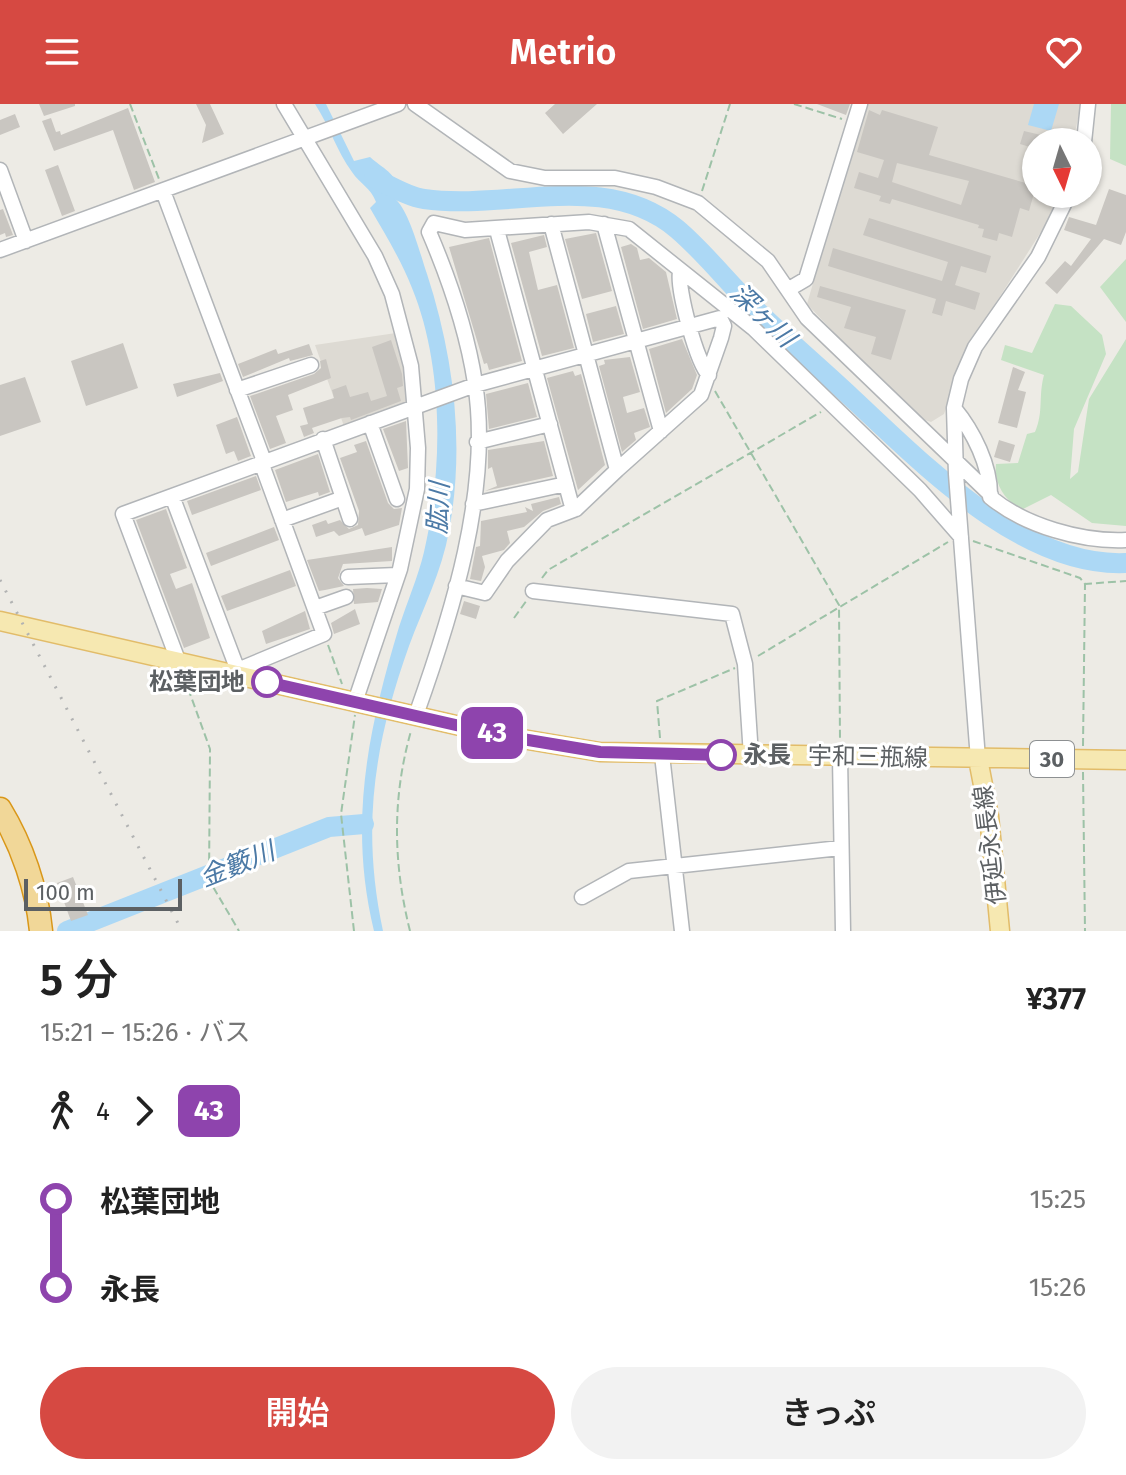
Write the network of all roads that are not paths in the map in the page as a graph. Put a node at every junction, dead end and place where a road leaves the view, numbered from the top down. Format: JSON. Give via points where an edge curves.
{"nodes":[{"id":1,"x":284,"y":104,"type":"edge"},
{"id":2,"x":398,"y":104,"type":"edge"},
{"id":3,"x":415,"y":104,"type":"edge"},
{"id":4,"x":860,"y":104,"type":"edge"},
{"id":5,"x":1088,"y":104,"type":"edge"},
{"id":6,"x":1085,"y":128,"type":"edge"},
{"id":7,"x":306,"y":139,"type":"junction"},
{"id":8,"x":0,"y":170,"type":"edge"},
{"id":9,"x":163,"y":191,"type":"junction"},
{"id":10,"x":1062,"y":208,"type":"edge"},
{"id":11,"x":551,"y":224,"type":"junction"},
{"id":12,"x":604,"y":224,"type":"junction"},
{"id":13,"x":497,"y":230,"type":"junction"},
{"id":14,"x":26,"y":241,"type":"junction"},
{"id":15,"x":0,"y":250,"type":"edge"},
{"id":16,"x":680,"y":272,"type":"junction"},
{"id":17,"x":789,"y":289,"type":"junction"},
{"id":18,"x":720,"y":303,"type":"junction"},
{"id":19,"x":720,"y":318,"type":"junction"},
{"id":20,"x":690,"y":325,"type":"junction"},
{"id":21,"x":636,"y":340,"type":"junction"},
{"id":22,"x":584,"y":353,"type":"junction"},
{"id":23,"x":311,"y":365,"type":"dead end"},
{"id":24,"x":535,"y":368,"type":"junction"},
{"id":25,"x":708,"y":379,"type":"junction"},
{"id":26,"x":469,"y":387,"type":"junction"},
{"id":27,"x":237,"y":390,"type":"junction"},
{"id":28,"x":417,"y":406,"type":"junction"},
{"id":29,"x":954,"y":408,"type":"junction"},
{"id":30,"x":370,"y":423,"type":"junction"},
{"id":31,"x":550,"y":424,"type":"junction"},
{"id":32,"x":661,"y":431,"type":"junction"},
{"id":33,"x":323,"y":439,"type":"junction"},
{"id":34,"x":477,"y":442,"type":"junction"},
{"id":35,"x":262,"y":461,"type":"junction"},
{"id":36,"x":956,"y":469,"type":"junction"},
{"id":37,"x":617,"y":470,"type":"junction"},
{"id":38,"x":566,"y":484,"type":"junction"},
{"id":39,"x":991,"y":495,"type":"junction"},
{"id":40,"x":172,"y":496,"type":"junction"},
{"id":41,"x":343,"y":498,"type":"junction"},
{"id":42,"x":397,"y":499,"type":"dead end"},
{"id":43,"x":473,"y":504,"type":"junction"},
{"id":44,"x":576,"y":509,"type":"junction"},
{"id":45,"x":350,"y":519,"type":"dead end"},
{"id":46,"x":282,"y":520,"type":"junction"},
{"id":47,"x":961,"y":532,"type":"junction"},
{"id":48,"x":1126,"y":540,"type":"edge"},
{"id":49,"x":397,"y":575,"type":"junction"},
{"id":50,"x":348,"y":577,"type":"dead end"},
{"id":51,"x":456,"y":586,"type":"junction"},
{"id":52,"x":533,"y":591,"type":"road end"},
{"id":53,"x":346,"y":597,"type":"dead end"},
{"id":54,"x":315,"y":608,"type":"junction"},
{"id":55,"x":0,"y":621,"type":"edge"},
{"id":56,"x":179,"y":663,"type":"junction"},
{"id":57,"x":240,"y":672,"type":"junction"},
{"id":58,"x":355,"y":702,"type":"junction"},
{"id":59,"x":412,"y":715,"type":"junction"},
{"id":60,"x":662,"y":755,"type":"junction"},
{"id":61,"x":751,"y":756,"type":"junction"},
{"id":62,"x":840,"y":757,"type":"junction"},
{"id":63,"x":978,"y":759,"type":"junction"},
{"id":64,"x":1126,"y":760,"type":"edge"},
{"id":65,"x":0,"y":809,"type":"edge"},
{"id":66,"x":840,"y":848,"type":"junction"},
{"id":67,"x":675,"y":865,"type":"junction"},
{"id":68,"x":582,"y":897,"type":"dead end"},
{"id":69,"x":41,"y":931,"type":"edge"},
{"id":70,"x":682,"y":931,"type":"edge"},
{"id":71,"x":843,"y":931,"type":"edge"},
{"id":72,"x":1000,"y":931,"type":"edge"}],
"edges":[{"from":1,"to":7,"type":"street"},
{"from":2,"to":7,"type":"street"},
{"from":3,"to":17,"type":"street","via":[[510,171],[545,178],[615,178],[698,203],[768,261]]},
{"from":4,"to":17,"type":"street","via":[[806,279]]},
{"from":5,"to":6,"type":"street"},
{"from":7,"to":9,"type":"street"},
{"from":7,"to":28,"type":"street","via":[[392,294]]},
{"from":8,"to":14,"type":"street"},
{"from":9,"to":14,"type":"street"},
{"from":9,"to":27,"type":"street"},
{"from":10,"to":29,"type":"street","via":[[1038,257],[975,347]]},
{"from":11,"to":12,"type":"street"},
{"from":11,"to":13,"type":"street"},
{"from":11,"to":22,"type":"street"},
{"from":12,"to":16,"type":"street","via":[[629,229]]},
{"from":12,"to":21,"type":"street"},
{"from":13,"to":24,"type":"street"},
{"from":13,"to":26,"type":"street","via":[[434,223],[429,232],[448,278]]},
{"from":14,"to":15,"type":"street"},
{"from":16,"to":18,"type":"street"},
{"from":16,"to":20,"type":"street"},
{"from":17,"to":36,"type":"street","via":[[807,318]]},
{"from":18,"to":19,"type":"street"},
{"from":18,"to":47,"type":"street","via":[[753,328]]},
{"from":19,"to":20,"type":"street"},
{"from":19,"to":25,"type":"street","via":[[724,326]]},
{"from":20,"to":21,"type":"street"},
{"from":20,"to":25,"type":"street"},
{"from":21,"to":22,"type":"street"},
{"from":21,"to":32,"type":"street"},
{"from":22,"to":24,"type":"street"},
{"from":22,"to":37,"type":"street"},
{"from":23,"to":27,"type":"street"},
{"from":24,"to":26,"type":"street"},
{"from":24,"to":31,"type":"street"},
{"from":25,"to":32,"type":"street","via":[[694,403]]},
{"from":26,"to":28,"type":"street"},
{"from":26,"to":34,"type":"street"},
{"from":27,"to":35,"type":"street"},
{"from":28,"to":30,"type":"street"},
{"from":28,"to":49,"type":"street","via":[[417,489]]},
{"from":29,"to":36,"type":"street"},
{"from":29,"to":39,"type":"street","via":[[970,427]]},
{"from":30,"to":33,"type":"street"},
{"from":30,"to":42,"type":"street"},
{"from":31,"to":34,"type":"street"},
{"from":31,"to":38,"type":"street"},
{"from":32,"to":37,"type":"street"},
{"from":33,"to":35,"type":"street"},
{"from":33,"to":41,"type":"street"},
{"from":34,"to":43,"type":"street"},
{"from":35,"to":40,"type":"street"},
{"from":35,"to":46,"type":"street"},
{"from":36,"to":39,"type":"street"},
{"from":36,"to":47,"type":"street"},
{"from":37,"to":44,"type":"street"},
{"from":38,"to":43,"type":"street"},
{"from":38,"to":44,"type":"street"},
{"from":39,"to":48,"type":"street","via":[[1016,515],[1100,541]]},
{"from":40,"to":56,"type":"street","via":[[123,514]]},
{"from":40,"to":57,"type":"street"},
{"from":41,"to":45,"type":"street"},
{"from":41,"to":46,"type":"street"},
{"from":43,"to":51,"type":"street"},
{"from":44,"to":51,"type":"street","via":[[547,520],[485,593]]},
{"from":46,"to":54,"type":"street"},
{"from":47,"to":63,"type":"street"},
{"from":49,"to":50,"type":"street"},
{"from":49,"to":58,"type":"street"},
{"from":51,"to":59,"type":"street","via":[[449,623]]},
{"from":52,"to":61,"type":"street","via":[[732,614],[745,664]]},
{"from":53,"to":54,"type":"street"},
{"from":54,"to":57,"type":"street","via":[[324,634]]},
{"from":55,"to":56,"type":"main road","name":"宇和三瓶線","number":"30"},
{"from":56,"to":57,"type":"main road","name":"宇和三瓶線","number":"30"},
{"from":57,"to":58,"type":"main road","name":"宇和三瓶線","number":"30"},
{"from":58,"to":59,"type":"main road","name":"宇和三瓶線","number":"30"},
{"from":59,"to":60,"type":"main road","name":"宇和三瓶線","number":"30","via":[[600,752]]},
{"from":60,"to":61,"type":"main road","name":"宇和三瓶線","number":"30"},
{"from":60,"to":67,"type":"street"},
{"from":61,"to":62,"type":"main road","name":"宇和三瓶線","number":"30"},
{"from":62,"to":63,"type":"main road","name":"宇和三瓶線","number":"30"},
{"from":62,"to":66,"type":"street"},
{"from":63,"to":64,"type":"main road","name":"宇和三瓶線","number":"30"},
{"from":63,"to":72,"type":"main road","name":"伊延永長線"},
{"from":65,"to":69,"type":"highway","via":[[33,886]]},
{"from":66,"to":67,"type":"street"},
{"from":66,"to":71,"type":"street"},
{"from":67,"to":68,"type":"street","via":[[616,875]]},
{"from":67,"to":70,"type":"street"}]}
